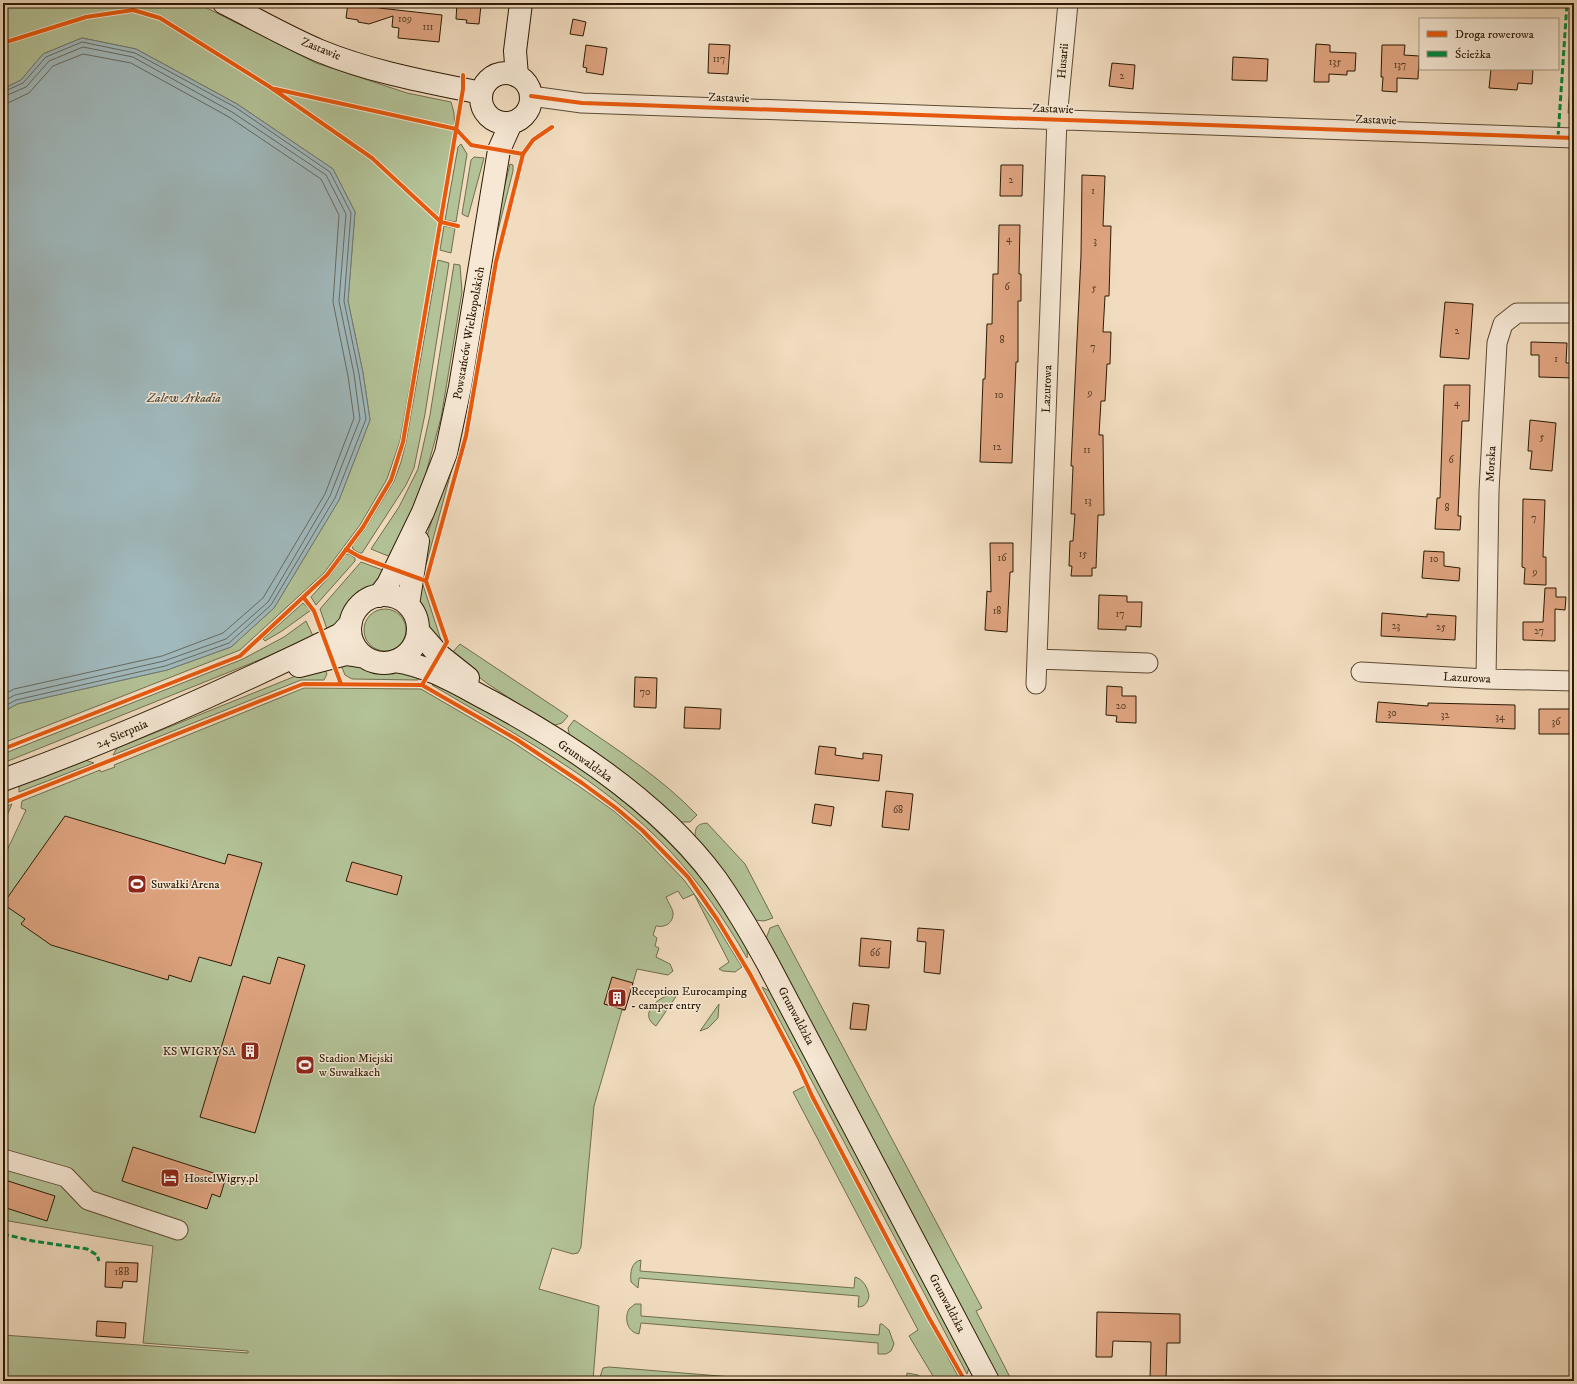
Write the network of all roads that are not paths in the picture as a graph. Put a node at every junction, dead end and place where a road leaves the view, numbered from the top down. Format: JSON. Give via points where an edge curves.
{"nodes":[{"id":1,"x":224,"y":3,"type":"edge"},
{"id":2,"x":521,"y":3,"type":"edge"},
{"id":3,"x":1068,"y":3,"type":"edge"},
{"id":4,"x":508,"y":75,"type":"junction"},
{"id":5,"x":481,"y":97,"type":"junction"},
{"id":6,"x":530,"y":103,"type":"junction"},
{"id":7,"x":1057,"y":119,"type":"junction"},
{"id":8,"x":502,"y":121,"type":"junction"},
{"id":9,"x":1574,"y":138,"type":"edge"},
{"id":10,"x":1574,"y":313,"type":"edge"},
{"id":11,"x":424,"y":512,"type":"junction"},
{"id":12,"x":379,"y":596,"type":"junction"},
{"id":13,"x":408,"y":604,"type":"junction"},
{"id":14,"x":351,"y":623,"type":"junction"},
{"id":15,"x":418,"y":631,"type":"junction"},
{"id":16,"x":365,"y":657,"type":"junction"},
{"id":17,"x":1037,"y":659,"type":"junction"},
{"id":18,"x":396,"y":661,"type":"junction"},
{"id":19,"x":1148,"y":663,"type":"dead end"},
{"id":20,"x":1361,"y":672,"type":"dead end"},
{"id":21,"x":1486,"y":679,"type":"junction"},
{"id":22,"x":1574,"y":681,"type":"edge"},
{"id":23,"x":240,"y":684,"type":"junction"},
{"id":24,"x":1036,"y":684,"type":"dead end"},
{"id":25,"x":522,"y":719,"type":"junction"},
{"id":26,"x":3,"y":780,"type":"edge"},
{"id":27,"x":3,"y":1159,"type":"edge"},
{"id":28,"x":178,"y":1230,"type":"dead end"},
{"id":29,"x":988,"y":1381,"type":"edge"}],
"edges":[{"from":1,"to":5,"type":"main road","name":"Zastawie","via":[[320,51],[377,70]]},
{"from":2,"to":4,"type":"main road","via":[[515,51]]},
{"from":3,"to":7,"type":"street","name":"Husarii"},
{"from":4,"to":5,"type":"main road","via":[[490,79]]},
{"from":4,"to":6,"type":"main road","via":[[526,84]]},
{"from":5,"to":8,"type":"main road","via":[[487,115]]},
{"from":6,"to":7,"type":"street","name":"Zastawie"},
{"from":6,"to":8,"type":"main road","via":[[524,116]]},
{"from":7,"to":9,"type":"street","name":"Zastawie"},
{"from":7,"to":17,"type":"street","name":"Lazurowa"},
{"from":8,"to":11,"type":"main road","name":"Powstańców Wielkopolskich","via":[[453,423],[446,453]]},
{"from":10,"to":21,"type":"street","name":"Morska","via":[[1517,312],[1503,324],[1497,343],[1489,491]]},
{"from":11,"to":12,"type":"main road","name":"Powstańców Wielkopolskich","via":[[388,584]]},
{"from":11,"to":13,"type":"main road","name":"Powstańców Wielkopolskich"},
{"from":12,"to":13,"type":"main road","via":[[395,597]]},
{"from":12,"to":14,"type":"main road","via":[[364,602],[357,609]]},
{"from":13,"to":15,"type":"main road","via":[[417,618]]},
{"from":14,"to":16,"type":"main road","via":[[352,640],[357,650]]},
{"from":14,"to":23,"type":"main road","name":"24 Sierpnia","via":[[342,634]]},
{"from":15,"to":18,"type":"main road","via":[[412,649]]},
{"from":15,"to":25,"type":"main road","name":"Grunwaldzka","via":[[439,656]]},
{"from":16,"to":18,"type":"main road","via":[[380,662]]},
{"from":16,"to":23,"type":"main road","name":"24 Sierpnia","via":[[346,654],[331,657]]},
{"from":17,"to":19,"type":"street"},
{"from":17,"to":24,"type":"street","name":"Lazurowa"},
{"from":18,"to":25,"type":"main road","name":"Grunwaldzka","via":[[431,670]]},
{"from":20,"to":21,"type":"street","name":"Lazurowa"},
{"from":21,"to":22,"type":"street","name":"Lazurowa"},
{"from":23,"to":26,"type":"main road","name":"24 Sierpnia","via":[[99,744]]},
{"from":25,"to":29,"type":"main road","name":"Grunwaldzka","via":[[564,745],[631,793],[688,846],[715,878],[768,964]]},
{"from":27,"to":28,"type":"street","via":[[66,1176],[88,1200]]}]}
